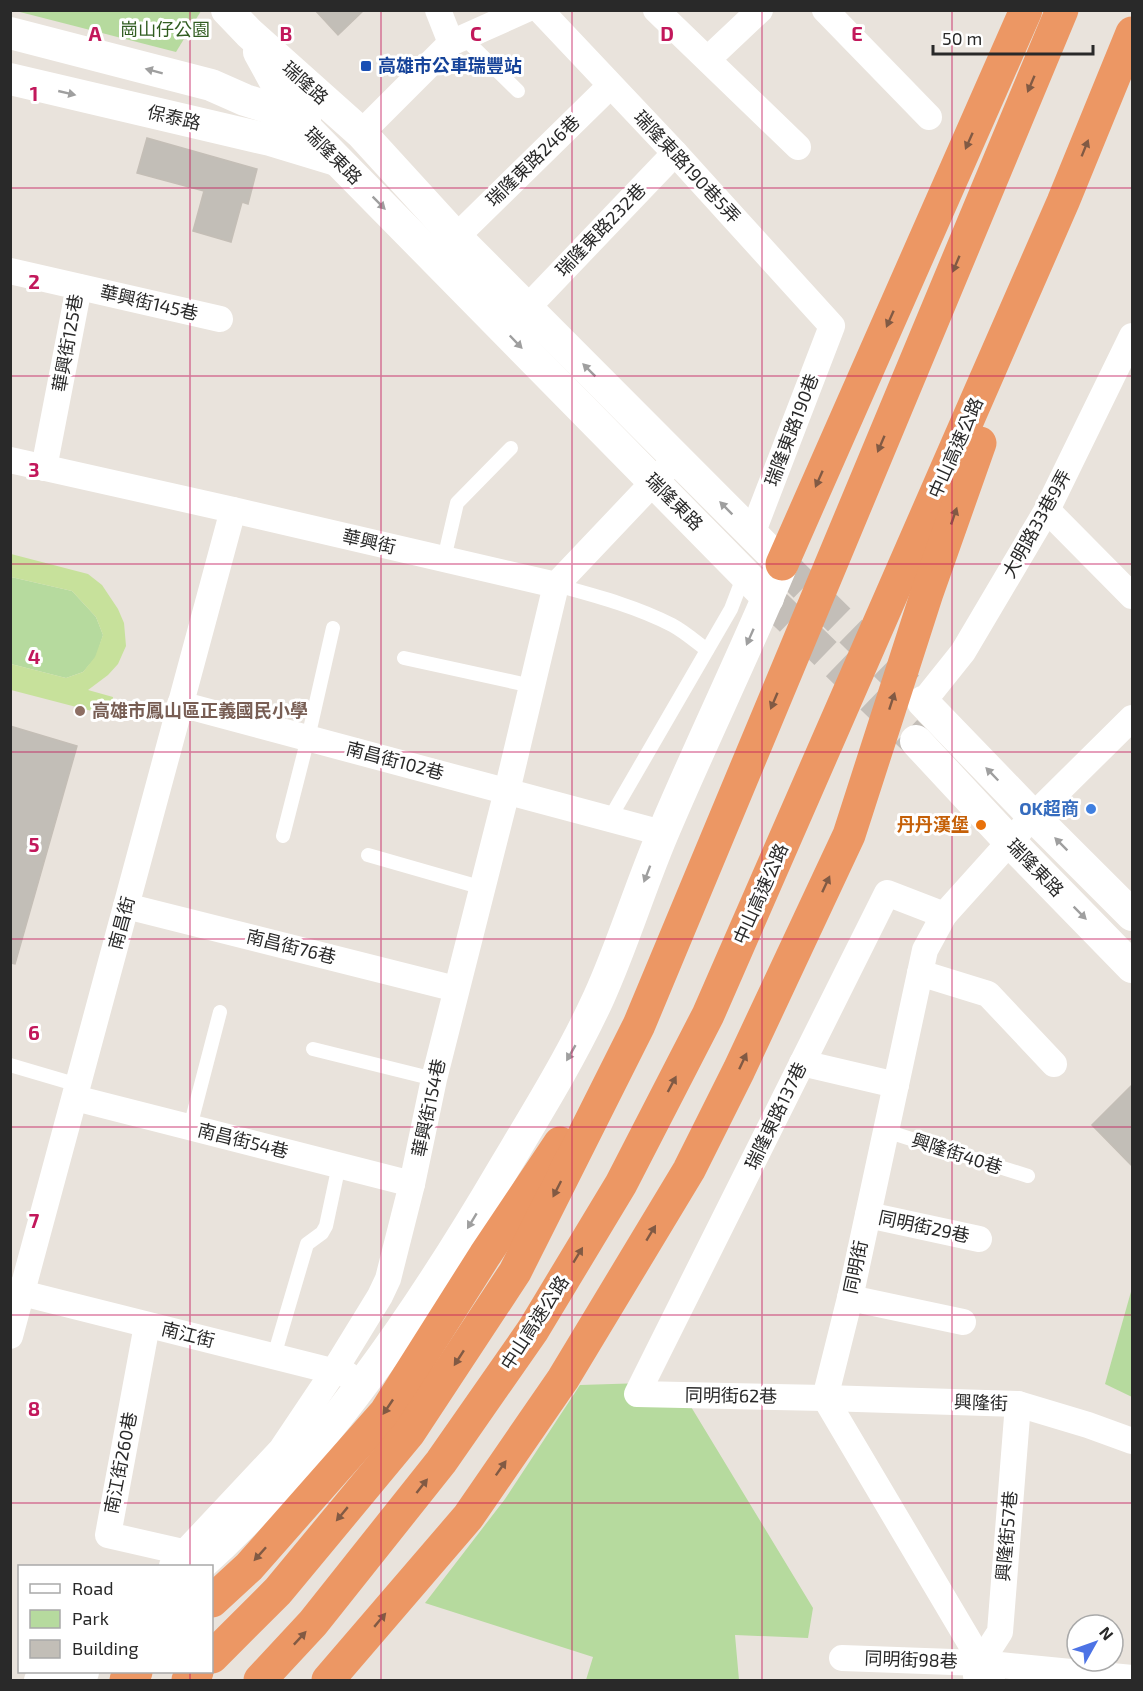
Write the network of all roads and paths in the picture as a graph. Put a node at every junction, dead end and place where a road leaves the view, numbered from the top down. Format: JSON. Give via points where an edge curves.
{"nodes":[{"id":1,"x":227,"y":10,"type":"edge"},
{"id":2,"x":438,"y":10,"type":"edge"},
{"id":3,"x":525,"y":10,"type":"edge"},
{"id":4,"x":540,"y":10,"type":"edge"},
{"id":5,"x":656,"y":10,"type":"edge"},
{"id":6,"x":760,"y":10,"type":"edge"},
{"id":7,"x":825,"y":10,"type":"edge"},
{"id":8,"x":1026,"y":10,"type":"edge"},
{"id":9,"x":1062,"y":10,"type":"edge"},
{"id":10,"x":10,"y":33,"type":"edge"},
{"id":11,"x":249,"y":33,"type":"junction"},
{"id":12,"x":1132,"y":33,"type":"edge"},
{"id":13,"x":457,"y":40,"type":"junction"},
{"id":14,"x":708,"y":59,"type":"junction"},
{"id":15,"x":10,"y":79,"type":"edge"},
{"id":16,"x":211,"y":85,"type":"junction"},
{"id":17,"x":610,"y":86,"type":"junction"},
{"id":18,"x":518,"y":91,"type":"dead end"},
{"id":19,"x":316,"y":94,"type":"junction"},
{"id":20,"x":294,"y":116,"type":"junction"},
{"id":21,"x":929,"y":117,"type":"dead end"},
{"id":22,"x":361,"y":133,"type":"junction"},
{"id":23,"x":270,"y":140,"type":"junction"},
{"id":24,"x":798,"y":147,"type":"dead end"},
{"id":25,"x":675,"y":153,"type":"junction"},
{"id":26,"x":337,"y":160,"type":"junction"},
{"id":27,"x":1063,"y":202,"type":"junction"},
{"id":28,"x":456,"y":237,"type":"junction"},
{"id":29,"x":10,"y":271,"type":"edge"},
{"id":30,"x":79,"y":286,"type":"junction"},
{"id":31,"x":527,"y":308,"type":"junction"},
{"id":32,"x":220,"y":319,"type":"dead end"},
{"id":33,"x":832,"y":326,"type":"joint"},
{"id":34,"x":1132,"y":336,"type":"edge"},
{"id":35,"x":511,"y":448,"type":"dead end"},
{"id":36,"x":677,"y":459,"type":"junction"},
{"id":37,"x":10,"y":460,"type":"edge"},
{"id":38,"x":44,"y":468,"type":"junction"},
{"id":39,"x":653,"y":482,"type":"junction"},
{"id":40,"x":233,"y":510,"type":"junction"},
{"id":41,"x":1047,"y":510,"type":"junction"},
{"id":42,"x":752,"y":534,"type":"junction"},
{"id":43,"x":444,"y":559,"type":"junction"},
{"id":44,"x":782,"y":564,"type":"junction"},
{"id":45,"x":744,"y":573,"type":"junction"},
{"id":46,"x":556,"y":585,"type":"junction"},
{"id":47,"x":1132,"y":596,"type":"edge"},
{"id":48,"x":768,"y":598,"type":"junction"},
{"id":49,"x":333,"y":628,"type":"dead end"},
{"id":50,"x":707,"y":650,"type":"junction"},
{"id":51,"x":404,"y":658,"type":"dead end"},
{"id":52,"x":532,"y":686,"type":"junction"},
{"id":53,"x":923,"y":702,"type":"joint"},
{"id":54,"x":180,"y":704,"type":"junction"},
{"id":55,"x":1132,"y":717,"type":"edge"},
{"id":56,"x":308,"y":738,"type":"junction"},
{"id":57,"x":916,"y":741,"type":"tunnel mouth"},
{"id":58,"x":507,"y":791,"type":"junction"},
{"id":59,"x":1033,"y":816,"type":"junction"},
{"id":60,"x":610,"y":818,"type":"junction"},
{"id":61,"x":662,"y":833,"type":"junction"},
{"id":62,"x":283,"y":836,"type":"dead end"},
{"id":63,"x":1010,"y":842,"type":"junction"},
{"id":64,"x":368,"y":855,"type":"dead end"},
{"id":65,"x":483,"y":888,"type":"junction"},
{"id":66,"x":126,"y":906,"type":"junction"},
{"id":67,"x":944,"y":915,"type":"junction"},
{"id":68,"x":1132,"y":915,"type":"edge"},
{"id":69,"x":1132,"y":966,"type":"edge"},
{"id":70,"x":920,"y":973,"type":"junction"},
{"id":71,"x":456,"y":989,"type":"junction"},
{"id":72,"x":220,"y":1012,"type":"dead end"},
{"id":73,"x":639,"y":1024,"type":"junction"},
{"id":74,"x":313,"y":1049,"type":"dead end"},
{"id":75,"x":802,"y":1063,"type":"junction"},
{"id":76,"x":1054,"y":1064,"type":"dead end"},
{"id":77,"x":10,"y":1065,"type":"edge"},
{"id":78,"x":434,"y":1079,"type":"junction"},
{"id":79,"x":896,"y":1085,"type":"junction"},
{"id":80,"x":76,"y":1091,"type":"junction"},
{"id":81,"x":190,"y":1127,"type":"junction"},
{"id":82,"x":886,"y":1131,"type":"junction"},
{"id":83,"x":339,"y":1165,"type":"junction"},
{"id":84,"x":1028,"y":1176,"type":"dead end"},
{"id":85,"x":412,"y":1184,"type":"junction"},
{"id":86,"x":868,"y":1215,"type":"junction"},
{"id":87,"x":980,"y":1239,"type":"dead end"},
{"id":88,"x":16,"y":1292,"type":"edge"},
{"id":89,"x":850,"y":1298,"type":"junction"},
{"id":90,"x":963,"y":1322,"type":"dead end"},
{"id":91,"x":147,"y":1325,"type":"junction"},
{"id":92,"x":10,"y":1336,"type":"edge"},
{"id":93,"x":274,"y":1356,"type":"junction"},
{"id":94,"x":334,"y":1371,"type":"junction"},
{"id":95,"x":365,"y":1379,"type":"junction"},
{"id":96,"x":637,"y":1394,"type":"joint"},
{"id":97,"x":825,"y":1398,"type":"junction"},
{"id":98,"x":1018,"y":1404,"type":"junction"},
{"id":99,"x":1132,"y":1442,"type":"edge"},
{"id":100,"x":192,"y":1561,"type":"edge"},
{"id":101,"x":213,"y":1600,"type":"edge"},
{"id":102,"x":213,"y":1656,"type":"edge"},
{"id":103,"x":842,"y":1658,"type":"dead end"},
{"id":104,"x":983,"y":1675,"type":"edge"},
{"id":105,"x":1124,"y":1678,"type":"edge"},
{"id":106,"x":260,"y":1680,"type":"edge"},
{"id":107,"x":328,"y":1680,"type":"edge"}],
"edges":[{"from":1,"to":11,"type":"street","name":"瑞隆路"},
{"from":2,"to":13,"type":"street"},
{"from":3,"to":13,"type":"street"},
{"from":4,"to":17,"type":"street","name":"瑞隆東路190巷5弄"},
{"from":5,"to":14,"type":"street"},
{"from":6,"to":14,"type":"street"},
{"from":7,"to":21,"type":"street"},
{"from":8,"to":44,"type":"highway","one_way":true},
{"from":9,"to":73,"type":"highway","one_way":true},
{"from":16,"to":10,"type":"street","one_way":true},
{"from":11,"to":16,"type":"street","via":[[248,66],[230,85]]},
{"from":11,"to":19,"type":"street","name":"瑞隆路"},
{"from":11,"to":20,"type":"street","name":"瑞隆路"},
{"from":27,"to":12,"type":"highway","name":"中山高速公路","one_way":true},
{"from":13,"to":18,"type":"lane"},
{"from":13,"to":22,"type":"street"},
{"from":14,"to":24,"type":"street"},
{"from":15,"to":23,"type":"street","name":"保泰路","one_way":true},
{"from":16,"to":20,"type":"street"},
{"from":17,"to":25,"type":"street","name":"瑞隆東路190巷5弄"},
{"from":17,"to":28,"type":"street","name":"瑞隆東路246巷"},
{"from":19,"to":20,"type":"street"},
{"from":19,"to":22,"type":"street","name":"瑞隆路"},
{"from":20,"to":22,"type":"street","name":"瑞隆東路"},
{"from":20,"to":23,"type":"street"},
{"from":20,"to":26,"type":"street","name":"瑞隆東路"},
{"from":22,"to":28,"type":"street","name":"瑞隆東路"},
{"from":23,"to":26,"type":"street","name":"保泰路"},
{"from":25,"to":31,"type":"street","name":"瑞隆東路232巷"},
{"from":25,"to":33,"type":"street","name":"瑞隆東路190巷5弄"},
{"from":26,"to":39,"type":"street","name":"瑞隆東路","one_way":true},
{"from":106,"to":27,"type":"highway","name":"中山高速公路","one_way":true,"via":[[313,1623],[441,1462],[533,1330],[621,1184],[708,1016]]},
{"from":107,"to":27,"type":"highway","one_way":true,"via":[[468,1517],[563,1379],[689,1170],[739,1070],[849,835],[927,593]]},
{"from":28,"to":31,"type":"street","name":"瑞隆東路"},
{"from":29,"to":30,"type":"street","name":"華興街125巷"},
{"from":30,"to":32,"type":"street","name":"華興街145巷"},
{"from":30,"to":38,"type":"street","name":"華興街125巷"},
{"from":36,"to":31,"type":"street","name":"瑞隆東路","one_way":true},
{"from":33,"to":42,"type":"street","name":"瑞隆東路190巷"},
{"from":34,"to":41,"type":"street","name":"大明路33巷9弄"},
{"from":35,"to":43,"type":"lane","via":[[457,503]]},
{"from":36,"to":39,"type":"street"},
{"from":42,"to":36,"type":"street","name":"瑞隆東路","one_way":true},
{"from":37,"to":38,"type":"street","name":"華興街"},
{"from":38,"to":40,"type":"street","name":"華興街"},
{"from":39,"to":45,"type":"street","name":"瑞隆東路"},
{"from":39,"to":46,"type":"street"},
{"from":40,"to":43,"type":"street","name":"華興街"},
{"from":40,"to":54,"type":"street","name":"南昌街"},
{"from":41,"to":47,"type":"street"},
{"from":41,"to":53,"type":"street","name":"大明路33巷9弄","via":[[963,652]]},
{"from":42,"to":44,"type":"street","name":"瑞隆東路"},
{"from":42,"to":45,"type":"lane"},
{"from":43,"to":46,"type":"street","name":"華興街"},
{"from":44,"to":48,"type":"street"},
{"from":45,"to":48,"type":"street","name":"瑞隆東路"},
{"from":45,"to":50,"type":"lane","via":[[731,609]]},
{"from":46,"to":50,"type":"lane","via":[[636,609],[674,626]]},
{"from":46,"to":52,"type":"street","name":"華興街154巷"},
{"from":48,"to":61,"type":"street","one_way":true},
{"from":49,"to":56,"type":"lane"},
{"from":50,"to":60,"type":"lane"},
{"from":51,"to":52,"type":"lane"},
{"from":52,"to":58,"type":"street","name":"華興街154巷"},
{"from":59,"to":53,"type":"street","name":"瑞隆東路","one_way":true},
{"from":54,"to":56,"type":"street","name":"南昌街102巷"},
{"from":54,"to":66,"type":"street","name":"南昌街"},
{"from":55,"to":59,"type":"street","name":"同明街"},
{"from":56,"to":58,"type":"street","name":"南昌街102巷"},
{"from":56,"to":62,"type":"lane"},
{"from":57,"to":63,"type":"street","name":"瑞隆東路"},
{"from":58,"to":60,"type":"street","name":"南昌街102巷"},
{"from":58,"to":65,"type":"street","name":"華興街154巷"},
{"from":59,"to":63,"type":"street","name":"同明街"},
{"from":68,"to":59,"type":"street","name":"瑞隆東路","one_way":true},
{"from":60,"to":61,"type":"street","name":"南昌街102巷"},
{"from":61,"to":95,"type":"street","one_way":true,"via":[[576,1046],[463,1237]]},
{"from":63,"to":67,"type":"street","name":"同明街"},
{"from":63,"to":69,"type":"street","name":"瑞隆東路","one_way":true},
{"from":64,"to":65,"type":"lane"},
{"from":65,"to":71,"type":"street","name":"華興街154巷"},
{"from":66,"to":71,"type":"street","name":"南昌街76巷"},
{"from":66,"to":80,"type":"street","name":"南昌街"},
{"from":67,"to":70,"type":"street","name":"同明街","via":[[925,950]]},
{"from":67,"to":75,"type":"street","name":"瑞隆東路137巷","via":[[887,893]]},
{"from":70,"to":76,"type":"street","via":[[988,994]]},
{"from":70,"to":79,"type":"street","name":"同明街"},
{"from":71,"to":78,"type":"street","name":"華興街154巷"},
{"from":72,"to":81,"type":"lane"},
{"from":73,"to":101,"type":"highway","one_way":true,"via":[[385,1413],[249,1567]]},
{"from":73,"to":102,"type":"highway","one_way":true,"via":[[515,1272],[409,1433],[278,1591]]},
{"from":74,"to":78,"type":"lane"},
{"from":75,"to":79,"type":"street"},
{"from":75,"to":96,"type":"street","name":"瑞隆東路137巷"},
{"from":77,"to":80,"type":"lane"},
{"from":78,"to":85,"type":"street","name":"華興街154巷"},
{"from":79,"to":82,"type":"street","name":"同明街"},
{"from":80,"to":81,"type":"street","name":"南昌街54巷"},
{"from":80,"to":88,"type":"street","name":"南昌街"},
{"from":81,"to":83,"type":"street","name":"南昌街54巷"},
{"from":82,"to":84,"type":"lane","name":"興隆街40巷"},
{"from":82,"to":86,"type":"street","name":"同明街"},
{"from":83,"to":85,"type":"street","name":"南昌街54巷"},
{"from":83,"to":93,"type":"lane","via":[[326,1226],[307,1244]]},
{"from":85,"to":94,"type":"street","name":"華興街154巷","via":[[388,1279]]},
{"from":86,"to":87,"type":"street","name":"同明街29巷"},
{"from":86,"to":89,"type":"street","name":"同明街"},
{"from":88,"to":91,"type":"street","name":"南江街"},
{"from":88,"to":92,"type":"street","name":"南昌街"},
{"from":89,"to":90,"type":"street"},
{"from":89,"to":97,"type":"street","name":"同明街"},
{"from":91,"to":93,"type":"street","name":"南江街"},
{"from":91,"to":100,"type":"street","name":"南江街260巷","via":[[108,1534]]},
{"from":93,"to":94,"type":"street","name":"南江街"},
{"from":94,"to":95,"type":"street","name":"南江街"},
{"from":94,"to":100,"type":"street","name":"華興街154巷","via":[[281,1450]]},
{"from":95,"to":100,"type":"street","via":[[305,1457],[249,1519]]},
{"from":96,"to":97,"type":"street","name":"同明街62巷"},
{"from":97,"to":98,"type":"street","name":"興隆街"},
{"from":97,"to":104,"type":"street"},
{"from":98,"to":99,"type":"street","name":"興隆街"},
{"from":98,"to":104,"type":"street","name":"興隆街57巷","via":[[1000,1632]]},
{"from":103,"to":104,"type":"street","name":"同明街98巷"},
{"from":104,"to":105,"type":"street","name":"同明街98巷"}]}
